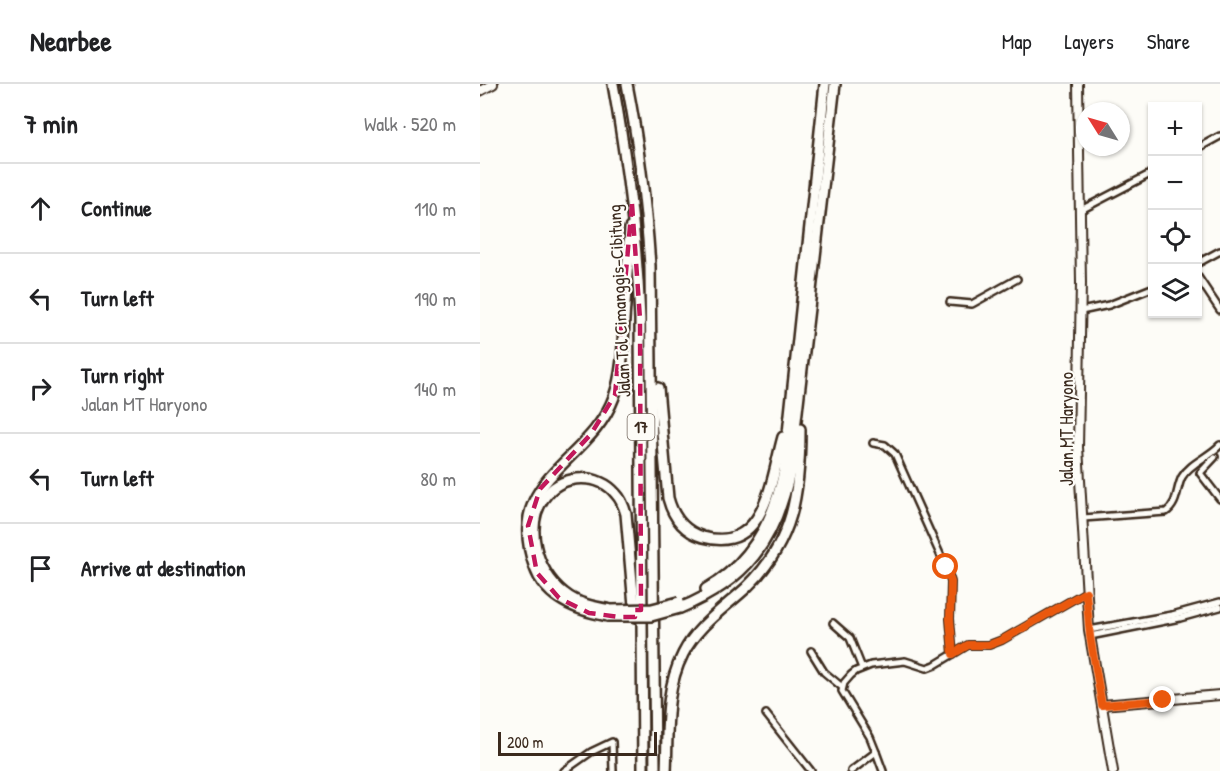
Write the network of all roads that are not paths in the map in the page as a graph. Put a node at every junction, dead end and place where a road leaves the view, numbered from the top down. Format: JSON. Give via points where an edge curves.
{"nodes":[{"id":1,"x":493,"y":84,"type":"edge"},
{"id":2,"x":613,"y":84,"type":"edge"},
{"id":3,"x":627,"y":84,"type":"edge"},
{"id":4,"x":825,"y":84,"type":"edge"},
{"id":5,"x":835,"y":84,"type":"edge"},
{"id":6,"x":1078,"y":84,"type":"edge"},
{"id":7,"x":480,"y":91,"type":"edge"},
{"id":8,"x":1220,"y":136,"type":"edge"},
{"id":9,"x":1202,"y":145,"type":"edge"},
{"id":10,"x":1148,"y":175,"type":"edge"},
{"id":11,"x":632,"y":204,"type":"junction"},
{"id":12,"x":1079,"y":211,"type":"junction"},
{"id":13,"x":1220,"y":251,"type":"edge"},
{"id":14,"x":1202,"y":260,"type":"edge"},
{"id":15,"x":1017,"y":279,"type":"dead end"},
{"id":16,"x":1202,"y":284,"type":"edge"},
{"id":17,"x":1148,"y":290,"type":"edge"},
{"id":18,"x":950,"y":302,"type":"dead end"},
{"id":19,"x":1220,"y":310,"type":"edge"},
{"id":20,"x":1081,"y":311,"type":"junction"},
{"id":21,"x":652,"y":317,"type":"junction"},
{"id":22,"x":801,"y":381,"type":"junction"},
{"id":23,"x":790,"y":410,"type":"junction"},
{"id":24,"x":873,"y":443,"type":"dead end"},
{"id":25,"x":1220,"y":445,"type":"edge"},
{"id":26,"x":1215,"y":457,"type":"dead end"},
{"id":27,"x":1218,"y":491,"type":"edge"},
{"id":28,"x":1220,"y":499,"type":"edge"},
{"id":29,"x":1083,"y":518,"type":"junction"},
{"id":30,"x":1086,"y":592,"type":"junction"},
{"id":31,"x":680,"y":605,"type":"junction"},
{"id":32,"x":1219,"y":605,"type":"edge"},
{"id":33,"x":609,"y":613,"type":"junction"},
{"id":34,"x":833,"y":623,"type":"dead end"},
{"id":35,"x":1090,"y":633,"type":"junction"},
{"id":36,"x":811,"y":651,"type":"dead end"},
{"id":37,"x":953,"y":654,"type":"junction"},
{"id":38,"x":862,"y":668,"type":"junction"},
{"id":39,"x":642,"y":679,"type":"junction"},
{"id":40,"x":842,"y":687,"type":"junction"},
{"id":41,"x":1220,"y":695,"type":"edge"},
{"id":42,"x":1102,"y":705,"type":"junction"},
{"id":43,"x":766,"y":714,"type":"dead end"},
{"id":44,"x":876,"y":752,"type":"junction"},
{"id":45,"x":564,"y":771,"type":"edge"},
{"id":46,"x":613,"y":771,"type":"edge"},
{"id":47,"x":643,"y":771,"type":"edge"},
{"id":48,"x":655,"y":771,"type":"edge"},
{"id":49,"x":666,"y":771,"type":"edge"},
{"id":50,"x":811,"y":771,"type":"edge"},
{"id":51,"x":851,"y":771,"type":"edge"},
{"id":52,"x":883,"y":771,"type":"edge"},
{"id":53,"x":1113,"y":771,"type":"edge"}],
"edges":[{"from":1,"to":7,"type":"main road"},
{"from":2,"to":11,"type":"highway","name":"Jalan Tol Cimanggis–Cibitung","number":"17"},
{"from":3,"to":21,"type":"highway","name":"Jalan Tol Cimanggis–Cibitung","number":"17","via":[[646,202]]},
{"from":4,"to":23,"type":"highway"},
{"from":5,"to":22,"type":"highway"},
{"from":6,"to":12,"type":"main road","name":"Jalan MT Haryono"},
{"from":8,"to":9,"type":"street"},
{"from":10,"to":12,"type":"street"},
{"from":11,"to":33,"type":"highway","via":[[615,395],[591,434],[547,479],[530,512],[528,526],[531,558],[548,587],[572,606]]},
{"from":11,"to":39,"type":"highway","name":"Jalan Tol Cimanggis–Cibitung","number":"17","via":[[640,319]]},
{"from":12,"to":20,"type":"main road","name":"Jalan MT Haryono"},
{"from":13,"to":14,"type":"street"},
{"from":15,"to":18,"type":"street","via":[[972,304]]},
{"from":16,"to":19,"type":"street"},
{"from":17,"to":20,"type":"street"},
{"from":20,"to":29,"type":"main road","name":"Jalan MT Haryono","via":[[1078,434]]},
{"from":21,"to":23,"type":"highway","via":[[668,498],[675,516],[688,531],[722,539],[734,537],[757,520],[770,492]]},
{"from":21,"to":48,"type":"highway","name":"Jalan Tol Cimanggis–Cibitung","number":"17"},
{"from":22,"to":31,"type":"highway","via":[[790,472],[782,506],[769,535],[734,577],[698,601]]},
{"from":22,"to":49,"type":"highway","via":[[799,483],[790,522],[762,570],[703,626],[682,656],[670,693]]},
{"from":23,"to":31,"type":"highway","via":[[779,495],[763,532],[731,571]]},
{"from":24,"to":37,"type":"street","via":[[885,445],[895,454],[948,572]]},
{"from":25,"to":29,"type":"street","via":[[1186,471],[1166,512]]},
{"from":26,"to":27,"type":"street","via":[[1200,473]]},
{"from":27,"to":28,"type":"street"},
{"from":29,"to":30,"type":"main road","name":"Jalan MT Haryono"},
{"from":30,"to":35,"type":"main road","name":"Jalan MT Haryono"},
{"from":30,"to":37,"type":"street","via":[[1002,640],[989,645],[968,645]]},
{"from":31,"to":33,"type":"highway","bridge":true},
{"from":32,"to":35,"type":"street","via":[[1180,618]]},
{"from":33,"to":39,"type":"highway","via":[[564,594],[537,556],[534,528],[541,503],[555,486],[564,482],[587,478],[599,482],[616,493],[622,503]]},
{"from":34,"to":38,"type":"street","via":[[848,635]]},
{"from":35,"to":42,"type":"main road","name":"Jalan MT Haryono"},
{"from":36,"to":40,"type":"street","via":[[824,672]]},
{"from":37,"to":38,"type":"street","via":[[927,668],[904,661]]},
{"from":38,"to":40,"type":"street","via":[[850,675]]},
{"from":39,"to":47,"type":"highway","name":"Jalan Tol Cimanggis–Cibitung","number":"17"},
{"from":40,"to":44,"type":"street"},
{"from":41,"to":42,"type":"main road"},
{"from":42,"to":53,"type":"main road","name":"Jalan MT Haryono"},
{"from":43,"to":50,"type":"street"},
{"from":44,"to":51,"type":"street"},
{"from":44,"to":52,"type":"street"},
{"from":45,"to":46,"type":"street","via":[[612,742]]}]}
